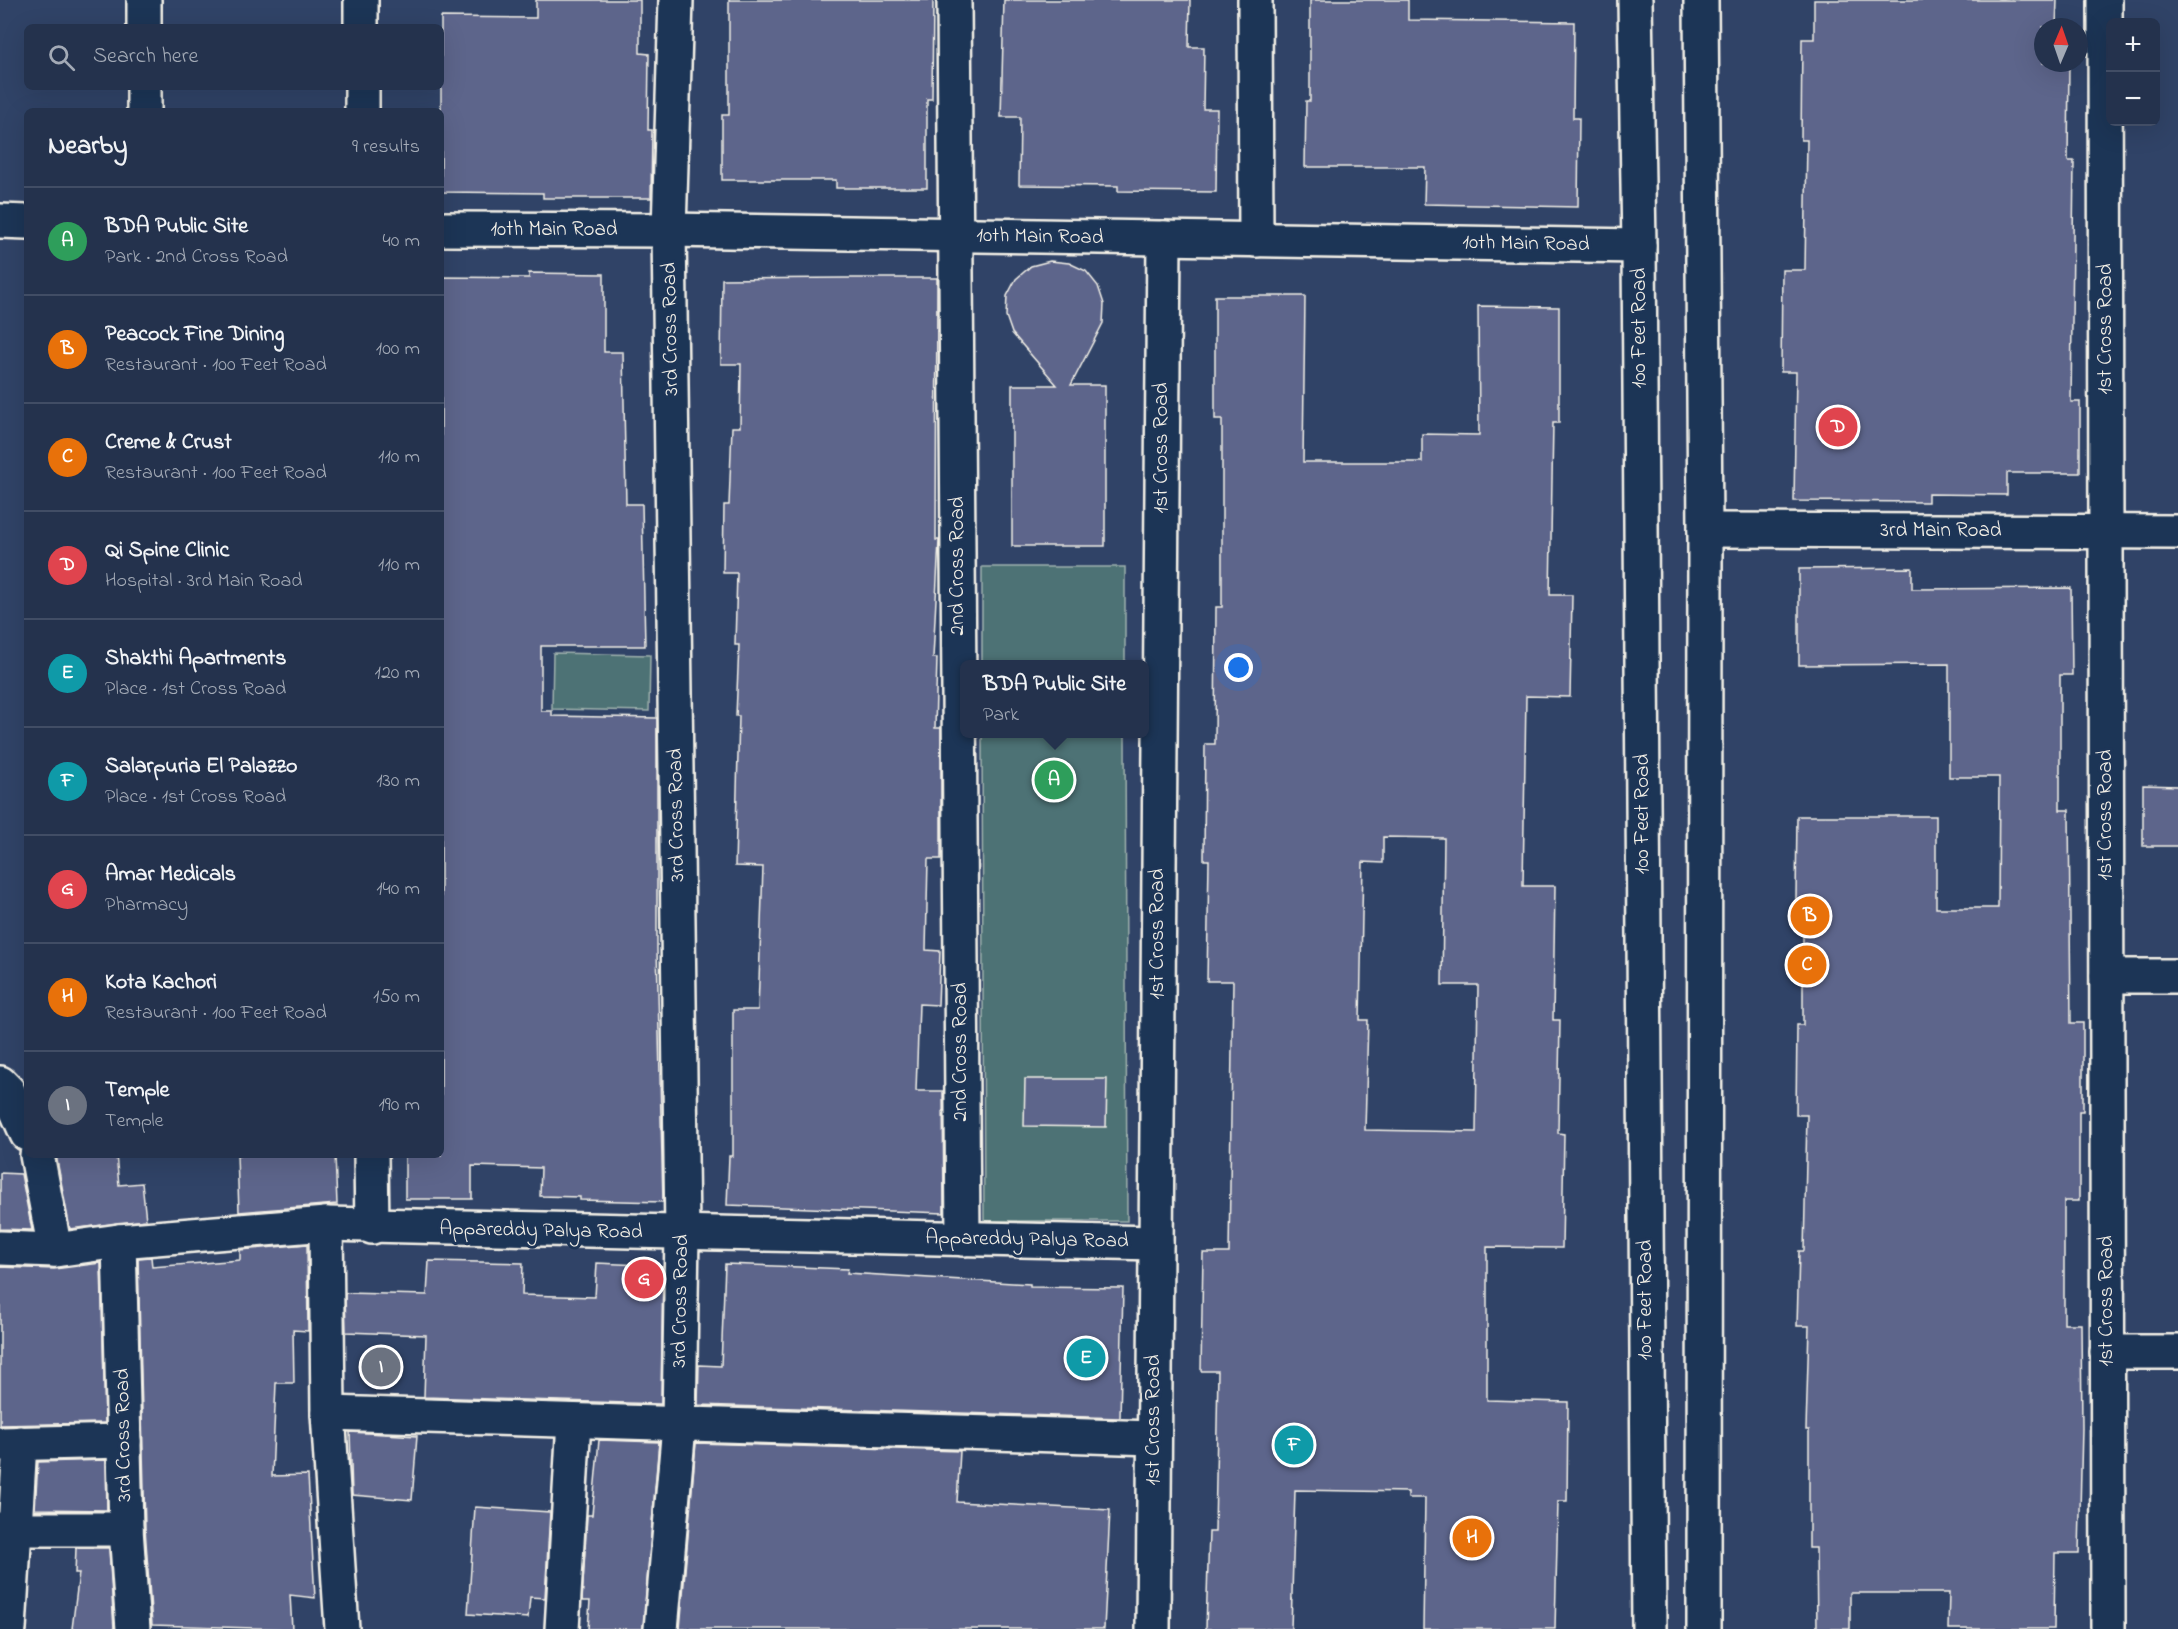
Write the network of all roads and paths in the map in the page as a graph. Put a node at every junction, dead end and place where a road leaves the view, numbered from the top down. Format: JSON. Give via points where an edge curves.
{"nodes":[{"id":1,"x":144,"y":0,"type":"edge"},
{"id":2,"x":361,"y":0,"type":"edge"},
{"id":3,"x":676,"y":0,"type":"edge"},
{"id":4,"x":954,"y":0,"type":"edge"},
{"id":5,"x":1255,"y":0,"type":"edge"},
{"id":6,"x":1635,"y":0,"type":"edge"},
{"id":7,"x":1701,"y":0,"type":"edge"},
{"id":8,"x":2105,"y":0,"type":"edge"},
{"id":9,"x":144,"y":24,"type":"edge"},
{"id":10,"x":361,"y":24,"type":"edge"},
{"id":11,"x":144,"y":90,"type":"edge"},
{"id":12,"x":362,"y":90,"type":"edge"},
{"id":13,"x":144,"y":108,"type":"edge"},
{"id":14,"x":362,"y":108,"type":"edge"},
{"id":15,"x":0,"y":221,"type":"edge"},
{"id":16,"x":24,"y":222,"type":"edge"},
{"id":17,"x":444,"y":229,"type":"edge"},
{"id":18,"x":669,"y":230,"type":"junction"},
{"id":19,"x":955,"y":236,"type":"junction"},
{"id":20,"x":1164,"y":238,"type":"junction"},
{"id":21,"x":1256,"y":240,"type":"junction"},
{"id":22,"x":1639,"y":246,"type":"junction"},
{"id":23,"x":1705,"y":530,"type":"junction"},
{"id":24,"x":2106,"y":532,"type":"junction"},
{"id":25,"x":2178,"y":532,"type":"edge"},
{"id":26,"x":2107,"y":976,"type":"junction"},
{"id":27,"x":2178,"y":976,"type":"edge"},
{"id":28,"x":0,"y":1083,"type":"edge"},
{"id":29,"x":24,"y":1127,"type":"edge"},
{"id":30,"x":38,"y":1158,"type":"edge"},
{"id":31,"x":371,"y":1158,"type":"edge"},
{"id":32,"x":326,"y":1224,"type":"junction"},
{"id":33,"x":372,"y":1227,"type":"junction"},
{"id":34,"x":682,"y":1233,"type":"junction"},
{"id":35,"x":963,"y":1239,"type":"junction"},
{"id":36,"x":119,"y":1241,"type":"junction"},
{"id":37,"x":1156,"y":1243,"type":"junction"},
{"id":38,"x":0,"y":1248,"type":"edge"},
{"id":39,"x":55,"y":1250,"type":"junction"},
{"id":40,"x":2107,"y":1352,"type":"junction"},
{"id":41,"x":2178,"y":1352,"type":"edge"},
{"id":42,"x":328,"y":1413,"type":"junction"},
{"id":43,"x":574,"y":1421,"type":"junction"},
{"id":44,"x":679,"y":1426,"type":"junction"},
{"id":45,"x":1154,"y":1438,"type":"junction"},
{"id":46,"x":124,"y":1441,"type":"junction"},
{"id":47,"x":10,"y":1444,"type":"edge"},
{"id":48,"x":126,"y":1528,"type":"junction"},
{"id":49,"x":7,"y":1529,"type":"edge"},
{"id":50,"x":9,"y":1629,"type":"edge"},
{"id":51,"x":133,"y":1629,"type":"edge"},
{"id":52,"x":342,"y":1629,"type":"edge"},
{"id":53,"x":562,"y":1629,"type":"edge"},
{"id":54,"x":661,"y":1629,"type":"edge"},
{"id":55,"x":1153,"y":1629,"type":"edge"},
{"id":56,"x":1649,"y":1629,"type":"edge"},
{"id":57,"x":1704,"y":1629,"type":"edge"},
{"id":58,"x":2108,"y":1629,"type":"edge"}],
"edges":[{"from":1,"to":9,"type":"street"},
{"from":2,"to":10,"type":"street"},
{"from":3,"to":18,"type":"street","name":"3rd Cross Road"},
{"from":4,"to":19,"type":"street","name":"2nd Cross Road"},
{"from":5,"to":21,"type":"street"},
{"from":6,"to":22,"type":"street","name":"100 Feet Road"},
{"from":7,"to":23,"type":"street"},
{"from":8,"to":24,"type":"street","name":"1st Cross Road"},
{"from":11,"to":13,"type":"street"},
{"from":12,"to":14,"type":"street"},
{"from":15,"to":16,"type":"street"},
{"from":17,"to":18,"type":"street","name":"10th Main Road"},
{"from":18,"to":19,"type":"street","name":"10th Main Road"},
{"from":18,"to":34,"type":"street","name":"3rd Cross Road"},
{"from":19,"to":20,"type":"street","name":"10th Main Road"},
{"from":19,"to":35,"type":"street","name":"2nd Cross Road"},
{"from":20,"to":21,"type":"street","name":"10th Main Road"},
{"from":20,"to":37,"type":"street","name":"1st Cross Road"},
{"from":21,"to":22,"type":"street","name":"10th Main Road"},
{"from":22,"to":56,"type":"street","name":"100 Feet Road"},
{"from":23,"to":24,"type":"street","name":"3rd Main Road"},
{"from":23,"to":57,"type":"street"},
{"from":24,"to":25,"type":"street","name":"3rd Main Road"},
{"from":24,"to":26,"type":"street","name":"1st Cross Road"},
{"from":26,"to":27,"type":"street"},
{"from":26,"to":40,"type":"street","name":"1st Cross Road"},
{"from":28,"to":29,"type":"street","via":[[8,1091]]},
{"from":30,"to":39,"type":"street"},
{"from":31,"to":33,"type":"street"},
{"from":32,"to":33,"type":"street","name":"Appareddy Palya Road"},
{"from":32,"to":36,"type":"street","name":"Appareddy Palya Road"},
{"from":32,"to":42,"type":"street"},
{"from":33,"to":34,"type":"street","name":"Appareddy Palya Road"},
{"from":34,"to":35,"type":"street","name":"Appareddy Palya Road"},
{"from":34,"to":44,"type":"street","name":"3rd Cross Road"},
{"from":35,"to":37,"type":"street","name":"Appareddy Palya Road"},
{"from":36,"to":39,"type":"street","name":"Appareddy Palya Road"},
{"from":36,"to":46,"type":"street","name":"3rd Cross Road"},
{"from":37,"to":45,"type":"street","name":"1st Cross Road"},
{"from":38,"to":39,"type":"street","name":"Appareddy Palya Road"},
{"from":40,"to":41,"type":"street"},
{"from":40,"to":58,"type":"street","name":"1st Cross Road"},
{"from":42,"to":43,"type":"street"},
{"from":42,"to":52,"type":"street"},
{"from":43,"to":44,"type":"street"},
{"from":43,"to":53,"type":"street"},
{"from":44,"to":45,"type":"street"},
{"from":44,"to":54,"type":"street","name":"3rd Cross Road"},
{"from":45,"to":55,"type":"street","name":"1st Cross Road"},
{"from":46,"to":47,"type":"street"},
{"from":46,"to":48,"type":"street","name":"3rd Cross Road"},
{"from":47,"to":49,"type":"street"},
{"from":48,"to":49,"type":"street"},
{"from":48,"to":51,"type":"street","name":"3rd Cross Road"},
{"from":49,"to":50,"type":"street"}]}
